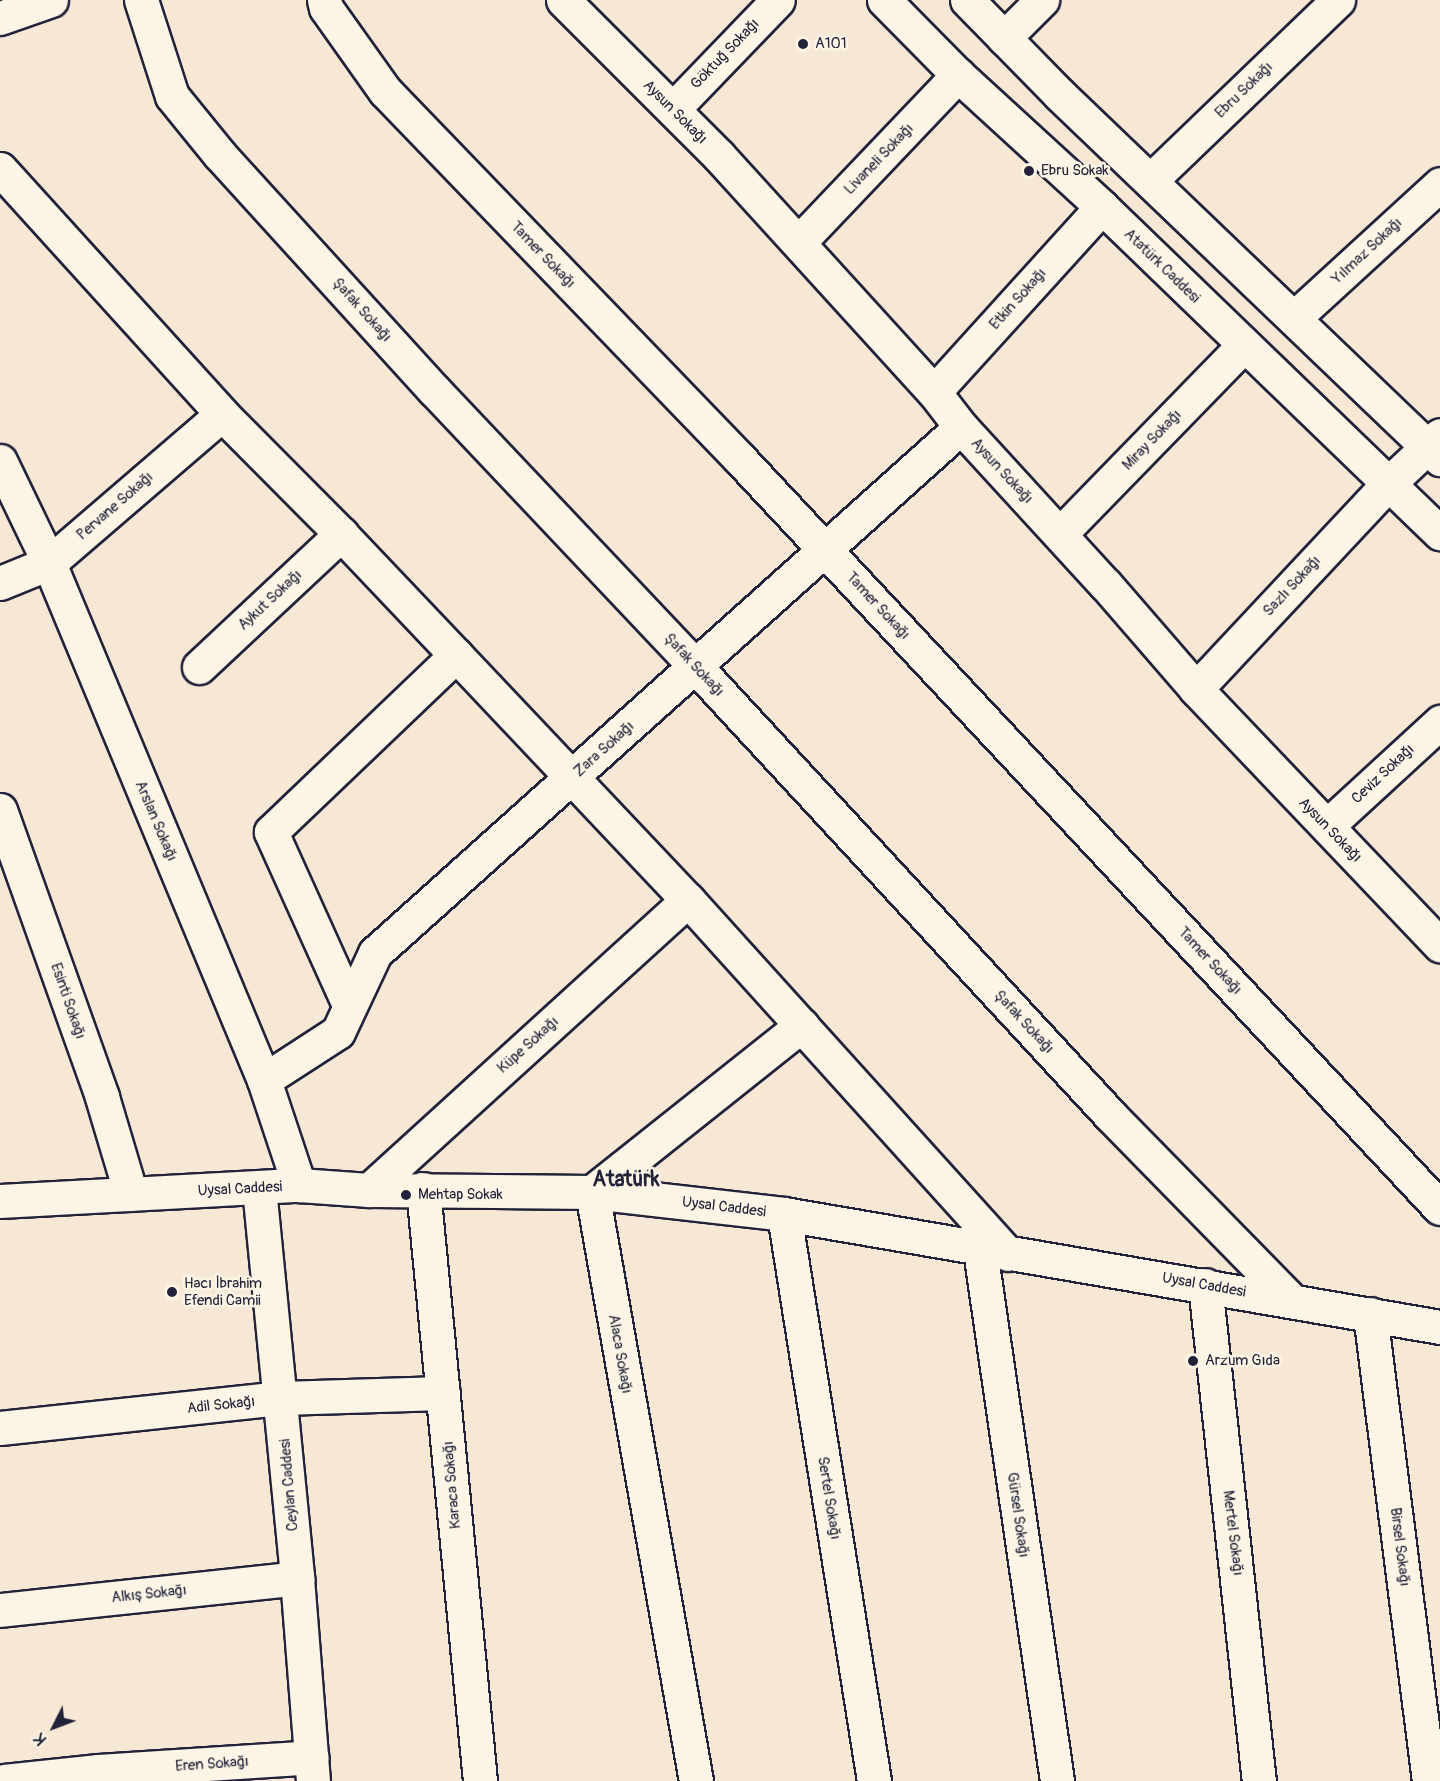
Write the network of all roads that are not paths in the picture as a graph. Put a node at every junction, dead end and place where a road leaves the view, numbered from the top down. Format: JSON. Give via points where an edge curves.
{"nodes":[{"id":1,"x":51,"y":0,"type":"edge"},
{"id":2,"x":141,"y":0,"type":"edge"},
{"id":3,"x":324,"y":0,"type":"edge"},
{"id":4,"x":562,"y":0,"type":"edge"},
{"id":5,"x":778,"y":0,"type":"edge"},
{"id":6,"x":884,"y":0,"type":"edge"},
{"id":7,"x":967,"y":0,"type":"edge"},
{"id":8,"x":1042,"y":0,"type":"edge"},
{"id":9,"x":1338,"y":0,"type":"edge"},
{"id":10,"x":0,"y":18,"type":"edge"},
{"id":11,"x":1004,"y":38,"type":"junction"},
{"id":12,"x":958,"y":75,"type":"junction"},
{"id":13,"x":673,"y":109,"type":"junction"},
{"id":14,"x":0,"y":170,"type":"edge"},
{"id":15,"x":1150,"y":181,"type":"junction"},
{"id":16,"x":1440,"y":184,"type":"edge"},
{"id":17,"x":1102,"y":207,"type":"junction"},
{"id":18,"x":799,"y":242,"type":"junction"},
{"id":19,"x":1294,"y":318,"type":"junction"},
{"id":20,"x":1244,"y":345,"type":"junction"},
{"id":21,"x":934,"y":392,"type":"junction"},
{"id":22,"x":222,"y":414,"type":"junction"},
{"id":23,"x":961,"y":427,"type":"junction"},
{"id":24,"x":1436,"y":447,"type":"edge"},
{"id":25,"x":0,"y":462,"type":"edge"},
{"id":26,"x":1388,"y":484,"type":"junction"},
{"id":27,"x":1440,"y":533,"type":"edge"},
{"id":28,"x":341,"y":534,"type":"junction"},
{"id":29,"x":1060,"y":534,"type":"junction"},
{"id":30,"x":824,"y":549,"type":"junction"},
{"id":31,"x":49,"y":563,"type":"junction"},
{"id":32,"x":0,"y":583,"type":"edge"},
{"id":33,"x":456,"y":655,"type":"junction"},
{"id":34,"x":695,"y":666,"type":"junction"},
{"id":35,"x":199,"y":667,"type":"dead end"},
{"id":36,"x":1196,"y":688,"type":"junction"},
{"id":37,"x":1440,"y":722,"type":"edge"},
{"id":38,"x":573,"y":777,"type":"junction"},
{"id":39,"x":0,"y":810,"type":"edge"},
{"id":40,"x":1327,"y":826,"type":"junction"},
{"id":41,"x":688,"y":900,"type":"junction"},
{"id":42,"x":1440,"y":945,"type":"edge"},
{"id":43,"x":349,"y":1005,"type":"junction"},
{"id":44,"x":802,"y":1025,"type":"junction"},
{"id":45,"x":264,"y":1080,"type":"junction"},
{"id":46,"x":299,"y":1185,"type":"junction"},
{"id":47,"x":259,"y":1188,"type":"junction"},
{"id":48,"x":369,"y":1190,"type":"junction"},
{"id":49,"x":423,"y":1190,"type":"junction"},
{"id":50,"x":592,"y":1192,"type":"junction"},
{"id":51,"x":130,"y":1194,"type":"junction"},
{"id":52,"x":0,"y":1201,"type":"edge"},
{"id":53,"x":1440,"y":1208,"type":"edge"},
{"id":54,"x":784,"y":1214,"type":"junction"},
{"id":55,"x":994,"y":1252,"type":"junction"},
{"id":56,"x":1205,"y":1285,"type":"junction"},
{"id":57,"x":1292,"y":1301,"type":"junction"},
{"id":58,"x":1370,"y":1314,"type":"junction"},
{"id":59,"x":1440,"y":1327,"type":"edge"},
{"id":60,"x":443,"y":1393,"type":"junction"},
{"id":61,"x":281,"y":1398,"type":"junction"},
{"id":62,"x":0,"y":1428,"type":"edge"},
{"id":63,"x":297,"y":1578,"type":"junction"},
{"id":64,"x":0,"y":1610,"type":"edge"},
{"id":65,"x":312,"y":1769,"type":"edge"},
{"id":66,"x":4,"y":1781,"type":"edge"},
{"id":67,"x":480,"y":1781,"type":"edge"},
{"id":68,"x":696,"y":1781,"type":"edge"},
{"id":69,"x":874,"y":1781,"type":"edge"},
{"id":70,"x":1057,"y":1781,"type":"edge"},
{"id":71,"x":1259,"y":1781,"type":"edge"},
{"id":72,"x":1430,"y":1781,"type":"edge"}],
"edges":[{"from":1,"to":10,"type":"street"},
{"from":2,"to":34,"type":"street","name":"Şafak Sokağı","via":[[172,96],[220,155],[435,391]]},
{"from":3,"to":30,"type":"street","name":"Tamer Sokağı","via":[[385,91]]},
{"from":4,"to":13,"type":"street","name":"Aysun Sokağı"},
{"from":5,"to":13,"type":"street","name":"Göktuğ Sokağı"},
{"from":6,"to":12,"type":"street","name":"Atatürk Caddesi"},
{"from":7,"to":11,"type":"street"},
{"from":8,"to":11,"type":"street"},
{"from":9,"to":15,"type":"street","name":"Ebru Sokağı"},
{"from":11,"to":15,"type":"street"},
{"from":12,"to":17,"type":"street","name":"Atatürk Caddesi"},
{"from":12,"to":18,"type":"street","name":"Livaneli Sokağı"},
{"from":13,"to":18,"type":"street","name":"Aysun Sokağı"},
{"from":14,"to":22,"type":"street"},
{"from":15,"to":19,"type":"street"},
{"from":16,"to":19,"type":"street","name":"Yılmaz Sokağı"},
{"from":17,"to":20,"type":"street","name":"Atatürk Caddesi"},
{"from":17,"to":21,"type":"street","name":"Etkin Sokağı"},
{"from":18,"to":21,"type":"street","name":"Aysun Sokağı"},
{"from":19,"to":24,"type":"street"},
{"from":20,"to":26,"type":"street","name":"Atatürk Caddesi"},
{"from":20,"to":29,"type":"street","name":"Miray Sokağı"},
{"from":21,"to":23,"type":"street","name":"Aysun Sokağı"},
{"from":22,"to":28,"type":"street"},
{"from":22,"to":31,"type":"street","name":"Pervane Sokağı"},
{"from":23,"to":29,"type":"street","name":"Aysun Sokağı"},
{"from":23,"to":30,"type":"street","name":"Zara Sokağı"},
{"from":24,"to":26,"type":"street","name":"Sazlı Sokağı"},
{"from":25,"to":31,"type":"street","name":"Arslan Sokağı"},
{"from":26,"to":27,"type":"street","name":"Atatürk Caddesi"},
{"from":26,"to":36,"type":"street","name":"Sazlı Sokağı"},
{"from":28,"to":33,"type":"street"},
{"from":28,"to":35,"type":"street","name":"Aykut Sokağı"},
{"from":29,"to":36,"type":"street","name":"Aysun Sokağı"},
{"from":30,"to":34,"type":"street","name":"Zara Sokağı"},
{"from":30,"to":53,"type":"street","name":"Tamer Sokağı"},
{"from":31,"to":32,"type":"street","name":"Pervane Sokağı"},
{"from":31,"to":45,"type":"street","name":"Arslan Sokağı"},
{"from":33,"to":38,"type":"street"},
{"from":33,"to":43,"type":"street","via":[[271,832]]},
{"from":34,"to":38,"type":"street","name":"Zara Sokağı"},
{"from":34,"to":57,"type":"street","name":"Şafak Sokağı","via":[[1110,1115]]},
{"from":36,"to":40,"type":"street","name":"Aysun Sokağı"},
{"from":37,"to":40,"type":"street","name":"Ceviz Sokağı"},
{"from":38,"to":41,"type":"street"},
{"from":38,"to":43,"type":"street","name":"Zara Sokağı","via":[[375,953]]},
{"from":39,"to":51,"type":"street","name":"Esinti Sokağı","via":[[102,1097]]},
{"from":40,"to":42,"type":"street","name":"Aysun Sokağı"},
{"from":41,"to":44,"type":"street"},
{"from":41,"to":48,"type":"street","name":"Küpe Sokağı"},
{"from":43,"to":45,"type":"street","name":"Zara Sokağı","via":[[338,1032]]},
{"from":44,"to":50,"type":"street"},
{"from":44,"to":55,"type":"street"},
{"from":45,"to":46,"type":"street","name":"Arslan Sokağı"},
{"from":46,"to":47,"type":"street","name":"Uysal Caddesi"},
{"from":46,"to":48,"type":"street","name":"Uysal Caddesi"},
{"from":47,"to":51,"type":"street","name":"Uysal Caddesi"},
{"from":47,"to":61,"type":"street","name":"Ceylan Caddesi"},
{"from":48,"to":49,"type":"street","name":"Uysal Caddesi"},
{"from":49,"to":50,"type":"street","name":"Uysal Caddesi"},
{"from":49,"to":60,"type":"street","name":"Karaca Sokağı"},
{"from":50,"to":54,"type":"street","name":"Uysal Caddesi"},
{"from":50,"to":68,"type":"street","name":"Alaca Sokağı"},
{"from":51,"to":52,"type":"street","name":"Uysal Caddesi"},
{"from":54,"to":55,"type":"street","name":"Uysal Caddesi"},
{"from":54,"to":69,"type":"street","name":"Sertel Sokağı"},
{"from":55,"to":56,"type":"street","name":"Uysal Caddesi"},
{"from":55,"to":70,"type":"street","name":"Gürsel Sokağı"},
{"from":56,"to":57,"type":"street","name":"Uysal Caddesi"},
{"from":56,"to":71,"type":"street","name":"Mertel Sokağı"},
{"from":57,"to":58,"type":"street","name":"Uysal Caddesi"},
{"from":58,"to":59,"type":"street","name":"Uysal Caddesi"},
{"from":58,"to":72,"type":"street","name":"Birsel Sokağı"},
{"from":60,"to":61,"type":"street","name":"Adil Sokağı"},
{"from":60,"to":67,"type":"street","name":"Karaca Sokağı"},
{"from":61,"to":62,"type":"street","name":"Adil Sokağı"},
{"from":61,"to":63,"type":"street","name":"Ceylan Caddesi"},
{"from":63,"to":64,"type":"street","name":"Alkış Sokağı"},
{"from":63,"to":65,"type":"street","name":"Ceylan Caddesi"},
{"from":65,"to":66,"type":"street","name":"Eren Sokağı","via":[[98,1771]]}]}
